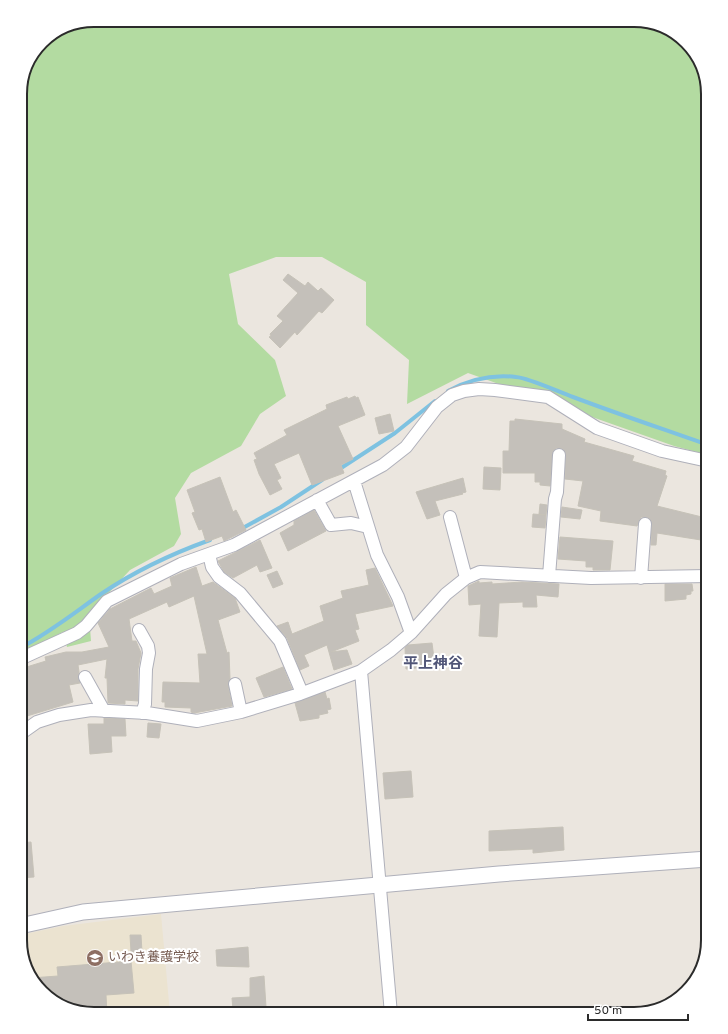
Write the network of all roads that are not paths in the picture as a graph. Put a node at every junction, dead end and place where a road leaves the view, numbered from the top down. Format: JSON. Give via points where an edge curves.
{"nodes":[{"id":1,"x":559,"y":455,"type":"dead end"},
{"id":2,"x":701,"y":459,"type":"edge"},
{"id":3,"x":354,"y":481,"type":"junction"},
{"id":4,"x":317,"y":500,"type":"junction"},
{"id":5,"x":450,"y":517,"type":"dead end"},
{"id":6,"x":645,"y":524,"type":"dead end"},
{"id":7,"x":368,"y":527,"type":"junction"},
{"id":8,"x":209,"y":554,"type":"junction"},
{"id":9,"x":549,"y":576,"type":"junction"},
{"id":10,"x":701,"y":576,"type":"edge"},
{"id":11,"x":466,"y":578,"type":"junction"},
{"id":12,"x":641,"y":578,"type":"junction"},
{"id":13,"x":139,"y":630,"type":"dead end"},
{"id":14,"x":412,"y":633,"type":"junction"},
{"id":15,"x":27,"y":656,"type":"edge"},
{"id":16,"x":361,"y":671,"type":"junction"},
{"id":17,"x":85,"y":677,"type":"dead end"},
{"id":18,"x":235,"y":684,"type":"dead end"},
{"id":19,"x":302,"y":693,"type":"junction"},
{"id":20,"x":104,"y":711,"type":"junction"},
{"id":21,"x":242,"y":712,"type":"junction"},
{"id":22,"x":142,"y":713,"type":"junction"},
{"id":23,"x":27,"y":729,"type":"edge"},
{"id":24,"x":701,"y":860,"type":"edge"},
{"id":25,"x":380,"y":886,"type":"junction"},
{"id":26,"x":27,"y":924,"type":"edge"},
{"id":27,"x":390,"y":1007,"type":"edge"}],
"edges":[{"from":1,"to":9,"type":"street"},
{"from":2,"to":3,"type":"street","via":[[662,451],[597,428],[548,397],[479,389],[452,395],[437,407],[394,458]]},
{"from":3,"to":4,"type":"street"},
{"from":3,"to":7,"type":"street"},
{"from":4,"to":7,"type":"street","via":[[331,525],[351,523]]},
{"from":4,"to":8,"type":"street","via":[[234,545]]},
{"from":5,"to":11,"type":"street"},
{"from":6,"to":12,"type":"street"},
{"from":7,"to":14,"type":"street","via":[[377,555]]},
{"from":8,"to":15,"type":"street","via":[[181,564],[107,601],[77,633]]},
{"from":8,"to":19,"type":"street","via":[[212,567],[219,577],[240,593],[280,641]]},
{"from":9,"to":11,"type":"street","via":[[480,572]]},
{"from":9,"to":12,"type":"street"},
{"from":10,"to":12,"type":"street"},
{"from":11,"to":14,"type":"street","via":[[446,594]]},
{"from":13,"to":22,"type":"street","via":[[149,653],[146,669],[146,704]]},
{"from":14,"to":16,"type":"street"},
{"from":16,"to":19,"type":"street"},
{"from":16,"to":25,"type":"street"},
{"from":17,"to":20,"type":"street"},
{"from":18,"to":21,"type":"street"},
{"from":19,"to":21,"type":"street"},
{"from":20,"to":22,"type":"street"},
{"from":20,"to":23,"type":"street","via":[[91,710],[59,715],[37,722]]},
{"from":21,"to":22,"type":"street","via":[[197,721]]},
{"from":24,"to":25,"type":"street","via":[[499,874]]},
{"from":25,"to":26,"type":"street","via":[[83,912]]},
{"from":25,"to":27,"type":"street"}]}
